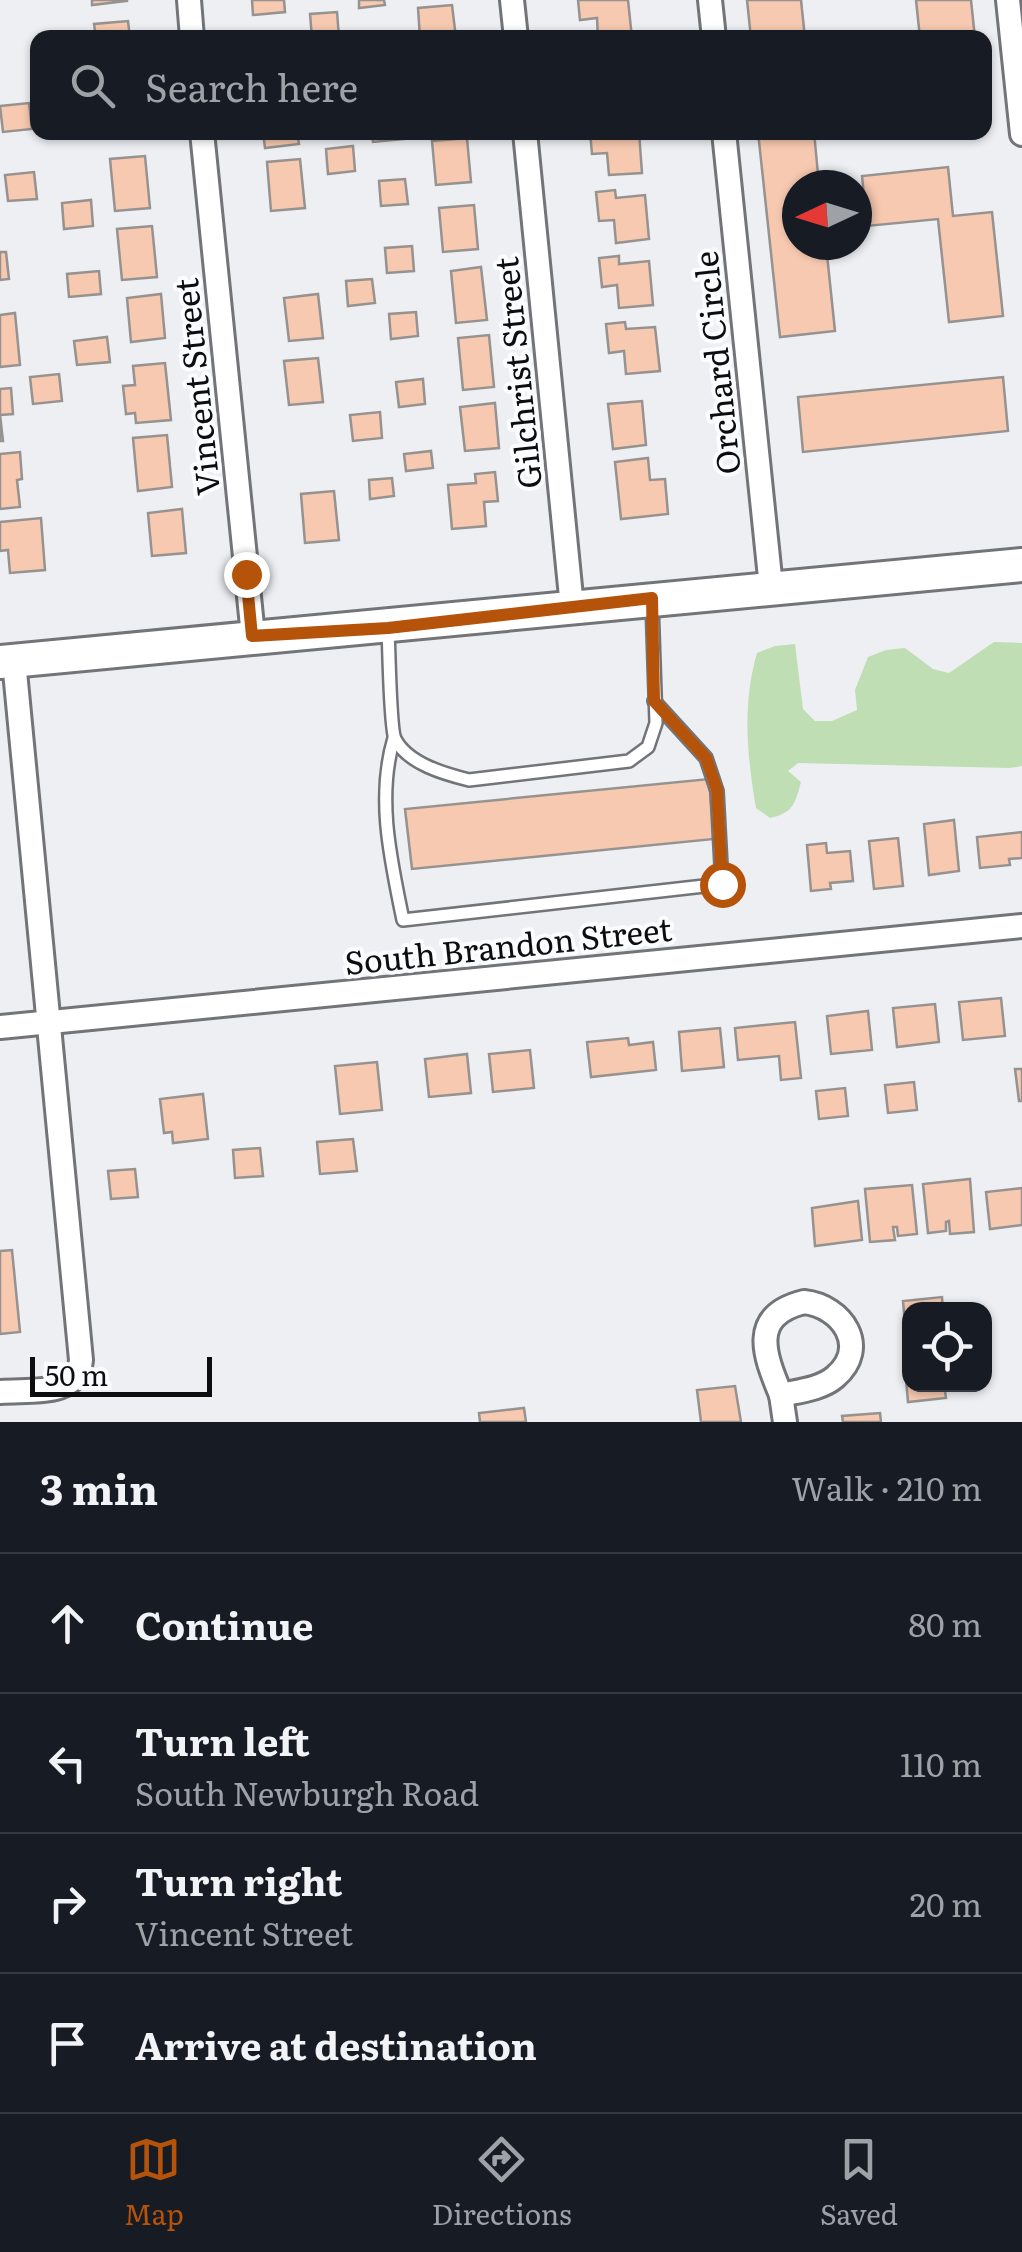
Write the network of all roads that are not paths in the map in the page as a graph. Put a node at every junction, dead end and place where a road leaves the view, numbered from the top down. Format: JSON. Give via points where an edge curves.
{"nodes":[{"id":1,"x":189,"y":0,"type":"edge"},
{"id":2,"x":512,"y":0,"type":"edge"},
{"id":3,"x":710,"y":0,"type":"edge"},
{"id":4,"x":1008,"y":0,"type":"edge"},
{"id":5,"x":191,"y":30,"type":"edge"},
{"id":6,"x":515,"y":30,"type":"edge"},
{"id":7,"x":713,"y":30,"type":"edge"},
{"id":8,"x":1022,"y":134,"type":"edge"},
{"id":9,"x":203,"y":140,"type":"edge"},
{"id":10,"x":526,"y":140,"type":"edge"},
{"id":11,"x":725,"y":140,"type":"edge"},
{"id":12,"x":1022,"y":565,"type":"edge"},
{"id":13,"x":771,"y":588,"type":"junction"},
{"id":14,"x":652,"y":598,"type":"junction"},
{"id":15,"x":572,"y":607,"type":"junction"},
{"id":16,"x":388,"y":628,"type":"junction"},
{"id":17,"x":252,"y":636,"type":"junction"},
{"id":18,"x":7,"y":662,"type":"edge"},
{"id":19,"x":654,"y":701,"type":"junction"},
{"id":20,"x":394,"y":738,"type":"junction"},
{"id":21,"x":1022,"y":926,"type":"edge"},
{"id":22,"x":48,"y":1021,"type":"junction"},
{"id":23,"x":0,"y":1026,"type":"edge"},
{"id":24,"x":0,"y":1392,"type":"edge"},
{"id":25,"x":782,"y":1395,"type":"dead end"},
{"id":26,"x":785,"y":1422,"type":"edge"}],
"edges":[{"from":1,"to":5,"type":"street"},
{"from":2,"to":6,"type":"street"},
{"from":3,"to":7,"type":"street"},
{"from":4,"to":8,"type":"street"},
{"from":9,"to":17,"type":"street","name":"Vincent Street"},
{"from":10,"to":15,"type":"street","name":"Gilchrist Street"},
{"from":11,"to":13,"type":"street","name":"Orchard Circle"},
{"from":12,"to":13,"type":"main road"},
{"from":13,"to":14,"type":"main road"},
{"from":14,"to":15,"type":"main road"},
{"from":14,"to":19,"type":"lane"},
{"from":15,"to":16,"type":"main road"},
{"from":16,"to":17,"type":"main road"},
{"from":16,"to":20,"type":"lane"},
{"from":17,"to":18,"type":"main road"},
{"from":18,"to":22,"type":"street"},
{"from":19,"to":20,"type":"lane","via":[[648,747],[629,761],[469,780],[412,758]]},
{"from":19,"to":20,"type":"lane","via":[[706,758],[717,790],[722,884],[403,920],[386,806]]},
{"from":21,"to":22,"type":"street","name":"South Brandon Street"},
{"from":22,"to":23,"type":"street","name":"South Brandon Street"},
{"from":22,"to":24,"type":"street","via":[[81,1360],[72,1383]]},
{"from":25,"to":26,"type":"street"}]}
